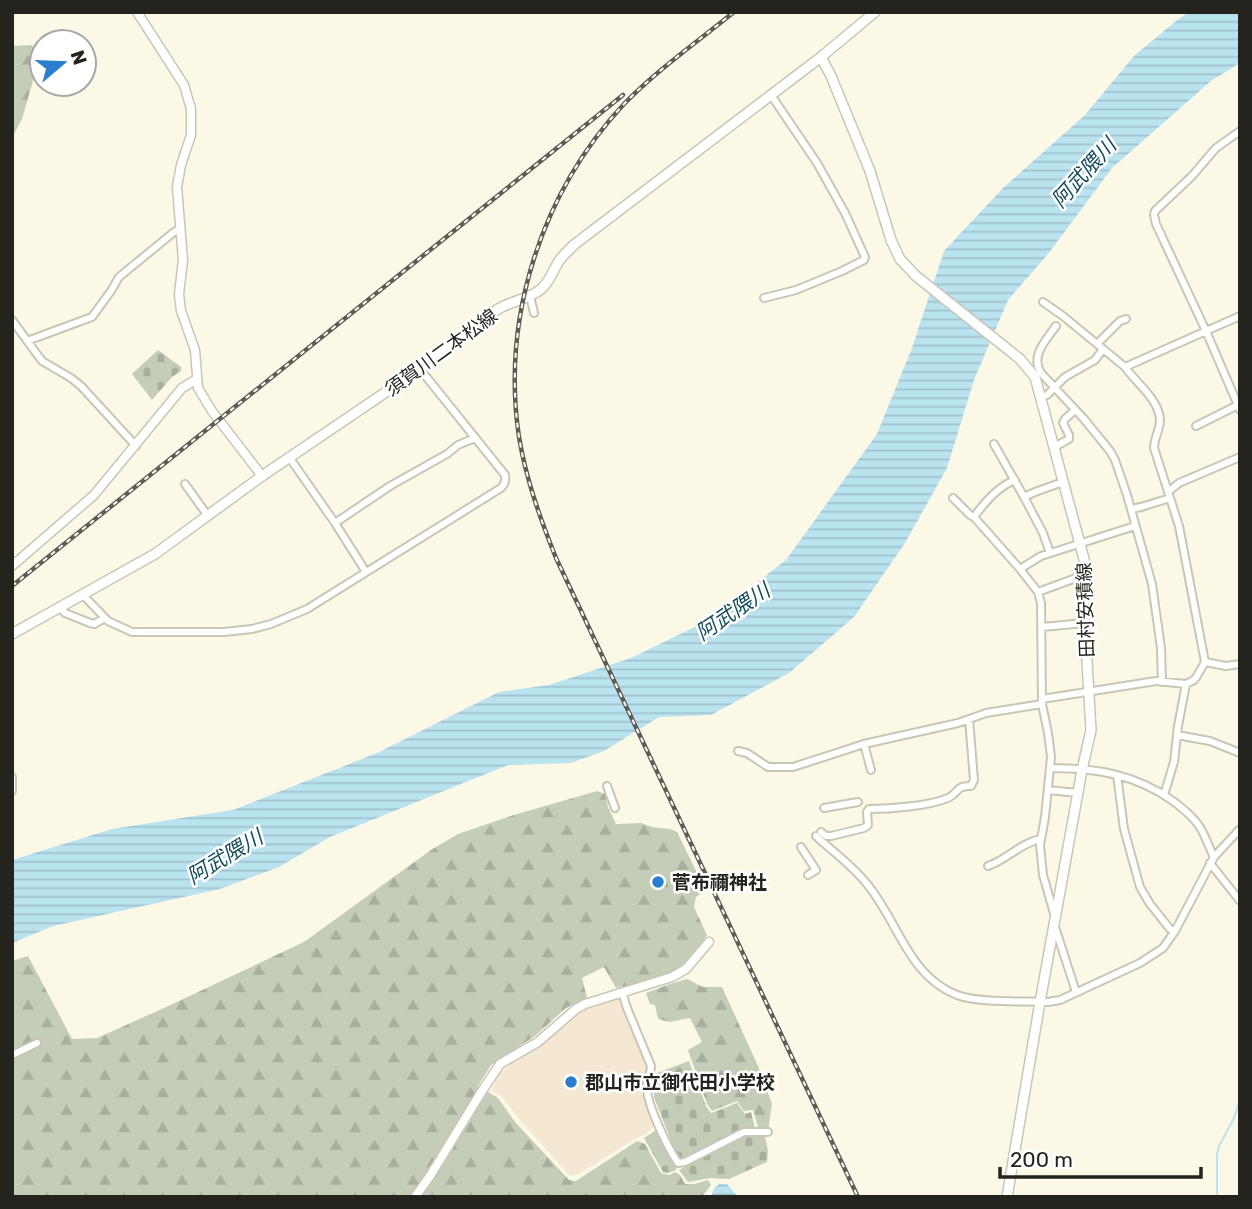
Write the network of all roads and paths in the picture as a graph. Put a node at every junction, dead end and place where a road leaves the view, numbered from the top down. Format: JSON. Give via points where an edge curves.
{"nodes":[{"id":1,"x":137,"y":12,"type":"edge"},
{"id":2,"x":873,"y":13,"type":"edge"},
{"id":3,"x":821,"y":57,"type":"junction"},
{"id":4,"x":771,"y":95,"type":"junction"},
{"id":5,"x":1240,"y":131,"type":"edge"},
{"id":6,"x":181,"y":228,"type":"junction"},
{"id":7,"x":530,"y":296,"type":"junction"},
{"id":8,"x":764,"y":298,"type":"dead end"},
{"id":9,"x":1043,"y":302,"type":"dead end"},
{"id":10,"x":534,"y":313,"type":"dead end"},
{"id":11,"x":1240,"y":316,"type":"edge"},
{"id":12,"x":1126,"y":319,"type":"dead end"},
{"id":13,"x":12,"y":320,"type":"edge"},
{"id":14,"x":1056,"y":326,"type":"dead end"},
{"id":15,"x":1206,"y":331,"type":"junction"},
{"id":16,"x":27,"y":341,"type":"junction"},
{"id":17,"x":1097,"y":344,"type":"junction"},
{"id":18,"x":1104,"y":349,"type":"junction"},
{"id":19,"x":1125,"y":367,"type":"junction"},
{"id":20,"x":420,"y":369,"type":"junction"},
{"id":21,"x":197,"y":379,"type":"junction"},
{"id":22,"x":1054,"y":388,"type":"junction"},
{"id":23,"x":1041,"y":397,"type":"junction"},
{"id":24,"x":1239,"y":406,"type":"edge"},
{"id":25,"x":1075,"y":410,"type":"junction"},
{"id":26,"x":1196,"y":426,"type":"dead end"},
{"id":27,"x":475,"y":438,"type":"junction"},
{"id":28,"x":994,"y":444,"type":"dead end"},
{"id":29,"x":136,"y":446,"type":"junction"},
{"id":30,"x":1054,"y":447,"type":"junction"},
{"id":31,"x":289,"y":457,"type":"junction"},
{"id":32,"x":1240,"y":457,"type":"edge"},
{"id":33,"x":262,"y":476,"type":"junction"},
{"id":34,"x":1015,"y":480,"type":"junction"},
{"id":35,"x":1063,"y":482,"type":"junction"},
{"id":36,"x":185,"y":484,"type":"dead end"},
{"id":37,"x":1169,"y":495,"type":"junction"},
{"id":38,"x":953,"y":498,"type":"dead end"},
{"id":39,"x":1024,"y":498,"type":"junction"},
{"id":40,"x":1130,"y":509,"type":"junction"},
{"id":41,"x":208,"y":516,"type":"junction"},
{"id":42,"x":974,"y":517,"type":"junction"},
{"id":43,"x":335,"y":523,"type":"junction"},
{"id":44,"x":1135,"y":526,"type":"junction"},
{"id":45,"x":1081,"y":544,"type":"junction"},
{"id":46,"x":1050,"y":553,"type":"junction"},
{"id":47,"x":12,"y":566,"type":"edge"},
{"id":48,"x":1020,"y":569,"type":"junction"},
{"id":49,"x":366,"y":572,"type":"junction"},
{"id":50,"x":1084,"y":575,"type":"junction"},
{"id":51,"x":1038,"y":592,"type":"junction"},
{"id":52,"x":83,"y":595,"type":"junction"},
{"id":53,"x":60,"y":607,"type":"junction"},
{"id":54,"x":105,"y":618,"type":"junction"},
{"id":55,"x":1084,"y":623,"type":"junction"},
{"id":56,"x":1042,"y":627,"type":"junction"},
{"id":57,"x":12,"y":634,"type":"edge"},
{"id":58,"x":1205,"y":662,"type":"junction"},
{"id":59,"x":1238,"y":666,"type":"edge"},
{"id":60,"x":1162,"y":682,"type":"junction"},
{"id":61,"x":1186,"y":684,"type":"junction"},
{"id":62,"x":1088,"y":690,"type":"junction"},
{"id":63,"x":1042,"y":701,"type":"junction"},
{"id":64,"x":969,"y":719,"type":"junction"},
{"id":65,"x":1177,"y":734,"type":"junction"},
{"id":66,"x":864,"y":744,"type":"junction"},
{"id":67,"x":738,"y":751,"type":"dead end"},
{"id":68,"x":1240,"y":753,"type":"edge"},
{"id":69,"x":1050,"y":768,"type":"junction"},
{"id":70,"x":871,"y":770,"type":"dead end"},
{"id":71,"x":1082,"y":770,"type":"junction"},
{"id":72,"x":1117,"y":775,"type":"junction"},
{"id":73,"x":12,"y":777,"type":"edge"},
{"id":74,"x":607,"y":786,"type":"dead end"},
{"id":75,"x":1048,"y":790,"type":"junction"},
{"id":76,"x":12,"y":791,"type":"edge"},
{"id":77,"x":1078,"y":793,"type":"junction"},
{"id":78,"x":1164,"y":795,"type":"junction"},
{"id":79,"x":858,"y":802,"type":"dead end"},
{"id":80,"x":615,"y":808,"type":"dead end"},
{"id":81,"x":824,"y":808,"type":"dead end"},
{"id":82,"x":1240,"y":829,"type":"edge"},
{"id":83,"x":1040,"y":839,"type":"junction"},
{"id":84,"x":801,"y":847,"type":"dead end"},
{"id":85,"x":1212,"y":860,"type":"junction"},
{"id":86,"x":988,"y":866,"type":"dead end"},
{"id":87,"x":808,"y":875,"type":"dead end"},
{"id":88,"x":1240,"y":901,"type":"edge"},
{"id":89,"x":1055,"y":922,"type":"junction"},
{"id":90,"x":1175,"y":931,"type":"junction"},
{"id":91,"x":709,"y":942,"type":"dead end"},
{"id":92,"x":622,"y":992,"type":"junction"},
{"id":93,"x":1076,"y":992,"type":"junction"},
{"id":94,"x":1040,"y":1002,"type":"junction"},
{"id":95,"x":37,"y":1044,"type":"dead end"},
{"id":96,"x":12,"y":1055,"type":"edge"},
{"id":97,"x":768,"y":1132,"type":"dead end"},
{"id":98,"x":415,"y":1197,"type":"edge"},
{"id":99,"x":1007,"y":1197,"type":"edge"}],
"edges":[{"from":1,"to":6,"type":"street","via":[[184,85],[190,103],[191,135],[177,187]]},
{"from":2,"to":3,"type":"main road","name":"須賀川二本松線"},
{"from":3,"to":4,"type":"main road","name":"須賀川二本松線"},
{"from":3,"to":23,"type":"main road","name":"田村安積線","via":[[903,264],[1020,359],[1032,372]]},
{"from":4,"to":7,"type":"main road","name":"須賀川二本松線","via":[[575,244],[549,280]]},
{"from":4,"to":8,"type":"street","via":[[817,163],[865,257],[799,289]]},
{"from":5,"to":15,"type":"street","via":[[1216,148],[1154,215]]},
{"from":6,"to":16,"type":"street","via":[[119,276],[92,317]]},
{"from":6,"to":21,"type":"street","via":[[180,302],[195,350]]},
{"from":7,"to":10,"type":"street"},
{"from":7,"to":20,"type":"main road","name":"須賀川二本松線","via":[[498,309]]},
{"from":9,"to":17,"type":"street"},
{"from":11,"to":15,"type":"street"},
{"from":12,"to":17,"type":"street"},
{"from":13,"to":16,"type":"street"},
{"from":14,"to":22,"type":"street","via":[[1036,360]]},
{"from":15,"to":19,"type":"street"},
{"from":15,"to":24,"type":"street"},
{"from":16,"to":29,"type":"street","via":[[42,361],[81,386]]},
{"from":17,"to":18,"type":"street"},
{"from":18,"to":19,"type":"street"},
{"from":18,"to":22,"type":"street"},
{"from":19,"to":37,"type":"street","via":[[1157,408],[1160,420],[1154,448]]},
{"from":20,"to":27,"type":"street"},
{"from":20,"to":31,"type":"main road","name":"須賀川二本松線"},
{"from":21,"to":29,"type":"street","via":[[183,388]]},
{"from":21,"to":33,"type":"street","via":[[206,402]]},
{"from":22,"to":23,"type":"street"},
{"from":22,"to":25,"type":"street"},
{"from":23,"to":30,"type":"main road","name":"田村安積線"},
{"from":24,"to":26,"type":"street"},
{"from":25,"to":30,"type":"street","via":[[1063,422],[1069,439]]},
{"from":25,"to":40,"type":"street","via":[[1110,451]]},
{"from":27,"to":43,"type":"street"},
{"from":27,"to":49,"type":"street","via":[[505,475],[503,486]]},
{"from":28,"to":34,"type":"street"},
{"from":29,"to":47,"type":"street","via":[[94,495]]},
{"from":30,"to":35,"type":"main road","name":"田村安積線"},
{"from":31,"to":33,"type":"main road","name":"須賀川二本松線"},
{"from":31,"to":43,"type":"street"},
{"from":32,"to":37,"type":"street","via":[[1179,483]]},
{"from":33,"to":41,"type":"main road","name":"須賀川二本松線"},
{"from":34,"to":39,"type":"street"},
{"from":34,"to":42,"type":"street"},
{"from":35,"to":39,"type":"street"},
{"from":35,"to":45,"type":"main road","name":"田村安積線"},
{"from":36,"to":41,"type":"street"},
{"from":37,"to":40,"type":"street"},
{"from":37,"to":58,"type":"street"},
{"from":38,"to":42,"type":"street"},
{"from":39,"to":46,"type":"street"},
{"from":40,"to":44,"type":"street"},
{"from":41,"to":52,"type":"main road","name":"須賀川二本松線","via":[[155,554]]},
{"from":42,"to":48,"type":"street"},
{"from":43,"to":49,"type":"street"},
{"from":44,"to":45,"type":"street"},
{"from":44,"to":60,"type":"street","via":[[1153,592]]},
{"from":45,"to":46,"type":"street"},
{"from":45,"to":50,"type":"main road","name":"田村安積線"},
{"from":46,"to":48,"type":"street"},
{"from":48,"to":51,"type":"street"},
{"from":49,"to":54,"type":"street","via":[[307,609],[243,631],[142,633]]},
{"from":50,"to":51,"type":"street"},
{"from":50,"to":55,"type":"main road","name":"田村安積線"},
{"from":51,"to":56,"type":"street"},
{"from":52,"to":53,"type":"main road","name":"須賀川二本松線"},
{"from":52,"to":54,"type":"street"},
{"from":53,"to":54,"type":"street","via":[[90,623]]},
{"from":53,"to":57,"type":"main road","name":"須賀川二本松線"},
{"from":55,"to":56,"type":"street"},
{"from":55,"to":62,"type":"main road","name":"田村安積線"},
{"from":56,"to":63,"type":"street"},
{"from":58,"to":59,"type":"street"},
{"from":58,"to":61,"type":"street"},
{"from":60,"to":61,"type":"street"},
{"from":60,"to":62,"type":"street"},
{"from":61,"to":65,"type":"street"},
{"from":62,"to":63,"type":"street"},
{"from":62,"to":71,"type":"main road","name":"田村安積線","via":[[1091,730]]},
{"from":63,"to":64,"type":"street"},
{"from":63,"to":69,"type":"street"},
{"from":64,"to":66,"type":"street"},
{"from":64,"to":94,"type":"street","via":[[971,786],[920,805],[869,809],[864,828],[831,836],[818,834],[867,884],[931,981],[965,997]]},
{"from":65,"to":68,"type":"street"},
{"from":65,"to":78,"type":"street"},
{"from":66,"to":67,"type":"street","via":[[787,767],[768,767]]},
{"from":66,"to":70,"type":"street"},
{"from":69,"to":71,"type":"street"},
{"from":69,"to":75,"type":"street"},
{"from":71,"to":72,"type":"street"},
{"from":71,"to":77,"type":"main road","name":"田村安積線"},
{"from":72,"to":78,"type":"street"},
{"from":72,"to":90,"type":"street","via":[[1124,830],[1140,887]]},
{"from":73,"to":76,"type":"street"},
{"from":74,"to":80,"type":"street"},
{"from":75,"to":77,"type":"street"},
{"from":75,"to":83,"type":"street"},
{"from":77,"to":89,"type":"main road","name":"田村安積線"},
{"from":78,"to":85,"type":"street","via":[[1197,823]]},
{"from":79,"to":81,"type":"street"},
{"from":82,"to":85,"type":"street"},
{"from":83,"to":86,"type":"street"},
{"from":83,"to":89,"type":"street"},
{"from":84,"to":87,"type":"street","via":[[816,870]]},
{"from":85,"to":88,"type":"street"},
{"from":85,"to":90,"type":"street"},
{"from":89,"to":93,"type":"street"},
{"from":89,"to":94,"type":"main road","name":"田村安積線"},
{"from":90,"to":93,"type":"street","via":[[1152,956]]},
{"from":91,"to":92,"type":"street","via":[[672,977]]},
{"from":92,"to":97,"type":"street","via":[[652,1066],[647,1087],[650,1103],[678,1163],[744,1132]]},
{"from":92,"to":98,"type":"street","via":[[576,1009],[538,1042],[500,1064]]},
{"from":93,"to":94,"type":"street","via":[[1056,1002]]},
{"from":94,"to":99,"type":"main road","name":"田村安積線"},
{"from":95,"to":96,"type":"street"}]}
